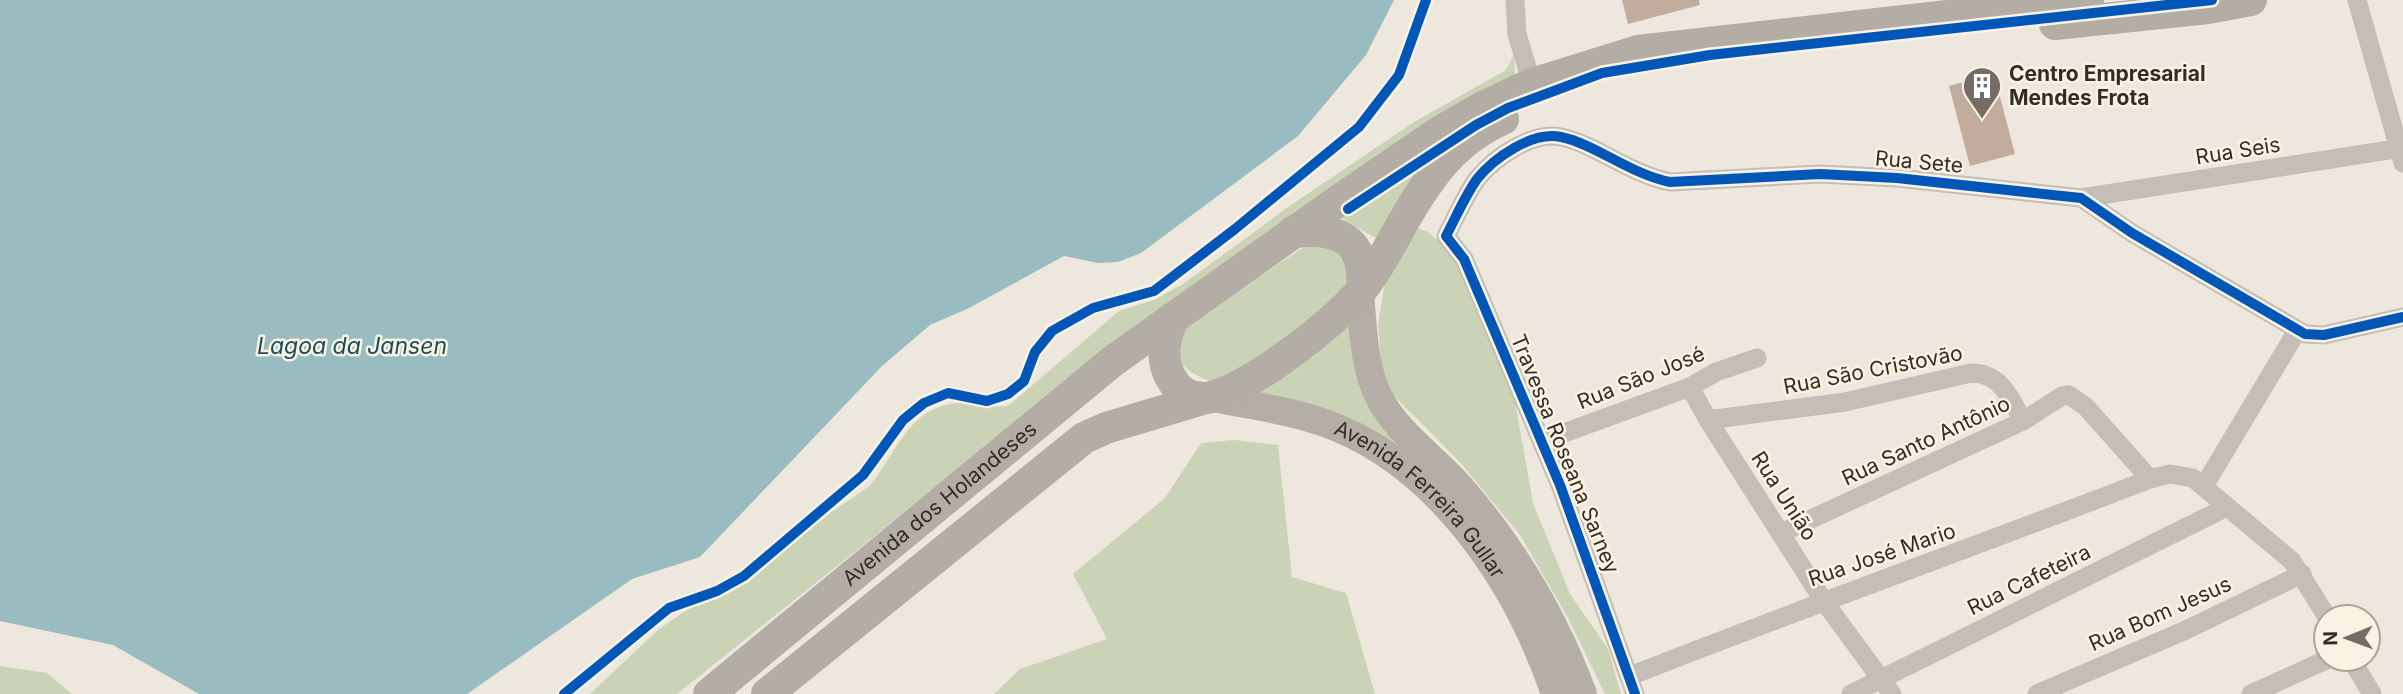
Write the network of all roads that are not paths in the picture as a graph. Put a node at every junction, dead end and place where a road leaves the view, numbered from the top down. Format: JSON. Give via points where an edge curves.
{"nodes":[{"id":1,"x":1515,"y":0,"type":"edge"},
{"id":2,"x":2088,"y":0,"type":"edge"},
{"id":3,"x":2251,"y":0,"type":"edge"},
{"id":4,"x":2357,"y":0,"type":"edge"},
{"id":5,"x":1532,"y":84,"type":"junction"},
{"id":6,"x":2402,"y":153,"type":"edge"},
{"id":7,"x":2081,"y":198,"type":"junction"},
{"id":8,"x":1293,"y":232,"type":"junction"},
{"id":9,"x":1446,"y":236,"type":"joint"},
{"id":10,"x":1361,"y":290,"type":"junction"},
{"id":11,"x":1174,"y":317,"type":"junction"},
{"id":12,"x":2403,"y":317,"type":"edge"},
{"id":13,"x":2297,"y":331,"type":"junction"},
{"id":14,"x":1757,"y":358,"type":"dead end"},
{"id":15,"x":1690,"y":387,"type":"junction"},
{"id":16,"x":1208,"y":397,"type":"junction"},
{"id":17,"x":1708,"y":420,"type":"junction"},
{"id":18,"x":2023,"y":421,"type":"junction"},
{"id":19,"x":1542,"y":442,"type":"junction"},
{"id":20,"x":2150,"y":479,"type":"junction"},
{"id":21,"x":2204,"y":486,"type":"junction"},
{"id":22,"x":2227,"y":507,"type":"junction"},
{"id":23,"x":1781,"y":533,"type":"junction"},
{"id":24,"x":904,"y":534,"type":"junction"},
{"id":25,"x":2302,"y":574,"type":"junction"},
{"id":26,"x":1822,"y":600,"type":"junction"},
{"id":27,"x":2318,"y":603,"type":"edge"},
{"id":28,"x":2312,"y":666,"type":"edge"},
{"id":29,"x":2359,"y":673,"type":"edge"},
{"id":30,"x":1880,"y":678,"type":"junction"},
{"id":31,"x":1632,"y":685,"type":"edge"},
{"id":32,"x":709,"y":694,"type":"edge"},
{"id":33,"x":728,"y":694,"type":"edge"},
{"id":34,"x":767,"y":694,"type":"edge"},
{"id":35,"x":1555,"y":694,"type":"edge"},
{"id":36,"x":1583,"y":694,"type":"edge"},
{"id":37,"x":1851,"y":694,"type":"edge"},
{"id":38,"x":1892,"y":694,"type":"edge"},
{"id":39,"x":2037,"y":694,"type":"edge"},
{"id":40,"x":2251,"y":694,"type":"edge"},
{"id":41,"x":2372,"y":694,"type":"edge"}],
"edges":[{"from":1,"to":5,"type":"street","via":[[1517,34]]},
{"from":2,"to":5,"type":"main road","name":"Avenida dos Holandeses","via":[[1638,51]]},
{"from":3,"to":10,"type":"main road","name":"Avenida dos Holandeses","via":[[1687,64],[1593,84],[1499,121],[1461,145],[1429,180]]},
{"from":4,"to":6,"type":"street"},
{"from":5,"to":8,"type":"main road","name":"Avenida dos Holandeses","via":[[1441,131]]},
{"from":6,"to":7,"type":"street","name":"Rua Seis"},
{"from":7,"to":9,"type":"street","name":"Rua Sete","via":[[1820,174],[1670,182],[1650,178],[1560,137],[1549,137],[1529,141],[1486,169]]},
{"from":7,"to":13,"type":"street","name":"Rua Sete"},
{"from":8,"to":10,"type":"main road","via":[[1325,231],[1347,240],[1362,261]]},
{"from":8,"to":11,"type":"main road","name":"Avenida dos Holandeses"},
{"from":9,"to":19,"type":"street","name":"Travessa Roseana Sarney","via":[[1464,260]]},
{"from":10,"to":16,"type":"main road","name":"Avenida dos Holandeses","via":[[1289,355]]},
{"from":10,"to":36,"type":"main road","name":"Avenida Ferreira Gullar","via":[[1366,352],[1380,400],[1477,506],[1514,555],[1555,624]]},
{"from":11,"to":16,"type":"main road","via":[[1165,343],[1168,372],[1183,392]]},
{"from":11,"to":24,"type":"main road","name":"Avenida dos Holandeses","via":[[1113,361]]},
{"from":12,"to":13,"type":"street","name":"Rua Sete","via":[[2324,335]]},
{"from":13,"to":21,"type":"street"},
{"from":14,"to":15,"type":"street","name":"Rua São José"},
{"from":15,"to":17,"type":"street","name":"Rua União"},
{"from":15,"to":19,"type":"street","name":"Rua São José"},
{"from":16,"to":34,"type":"main road","name":"Avenida dos Holandeses","via":[[1084,438]]},
{"from":16,"to":35,"type":"main road","name":"Avenida Ferreira Gullar","via":[[1319,421],[1354,435],[1405,469],[1465,527],[1495,570],[1534,640]]},
{"from":17,"to":18,"type":"street","name":"Rua São Cristovão","via":[[1845,402],[1984,373],[1997,380]]},
{"from":17,"to":23,"type":"street","name":"Rua União"},
{"from":18,"to":20,"type":"street","name":"Rua Santo Antônio","via":[[2065,395],[2076,397]]},
{"from":18,"to":23,"type":"street","name":"Rua Santo Antônio"},
{"from":19,"to":31,"type":"street","name":"Travessa Roseana Sarney"},
{"from":20,"to":21,"type":"street","name":"Rua José Mario","via":[[2176,474]]},
{"from":20,"to":26,"type":"street","name":"Rua José Mario","via":[[1914,570]]},
{"from":21,"to":22,"type":"street"},
{"from":22,"to":25,"type":"street","via":[[2276,545]]},
{"from":22,"to":30,"type":"street","name":"Rua Cafeteira"},
{"from":23,"to":26,"type":"street","name":"Rua União"},
{"from":24,"to":32,"type":"main road","name":"Avenida dos Holandeses"},
{"from":24,"to":33,"type":"main road","via":[[885,565]]},
{"from":25,"to":27,"type":"street"},
{"from":25,"to":39,"type":"street","name":"Rua Bom Jesus"},
{"from":26,"to":30,"type":"street","name":"Rua União"},
{"from":26,"to":31,"type":"street","name":"Rua José Mario"},
{"from":28,"to":40,"type":"street"},
{"from":29,"to":41,"type":"street"},
{"from":30,"to":37,"type":"street","name":"Rua Cafeteira"},
{"from":30,"to":38,"type":"street","name":"Rua União"}]}
